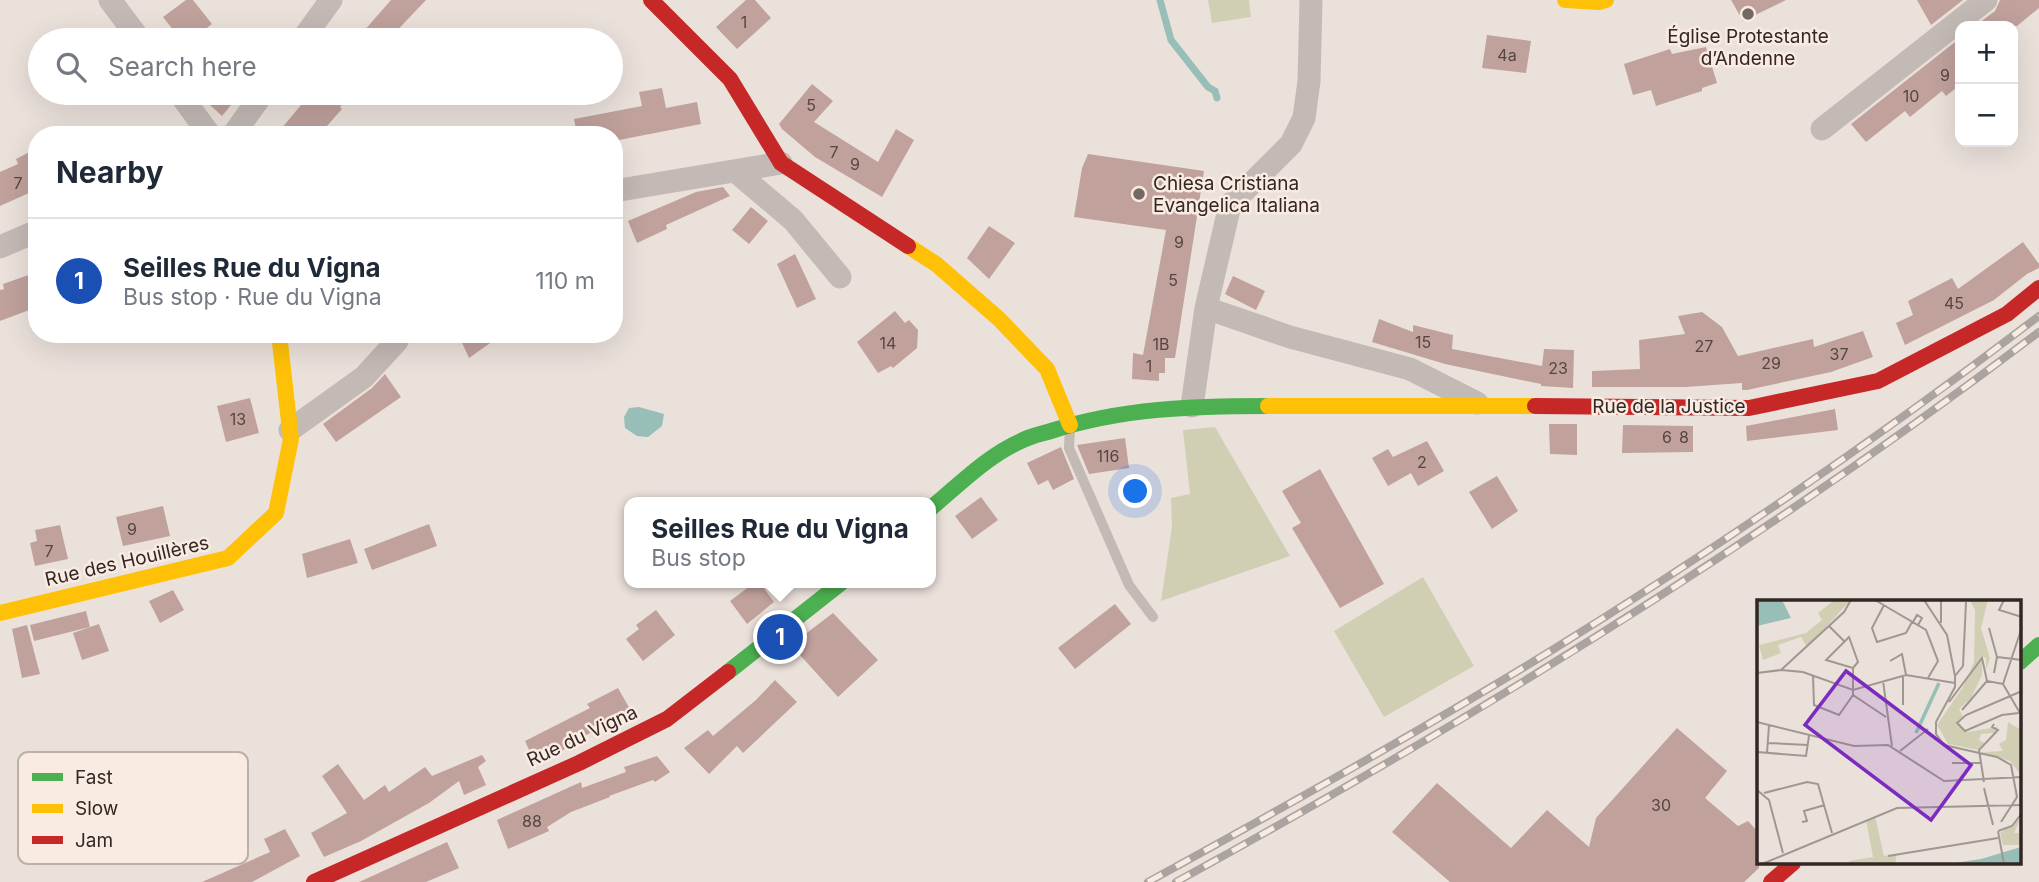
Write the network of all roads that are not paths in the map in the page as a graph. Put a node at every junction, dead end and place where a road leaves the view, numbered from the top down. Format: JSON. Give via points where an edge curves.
{"nodes":[{"id":1,"x":110,"y":0,"type":"edge"},
{"id":2,"x":331,"y":0,"type":"edge"},
{"id":3,"x":651,"y":0,"type":"edge"},
{"id":4,"x":1311,"y":0,"type":"edge"},
{"id":5,"x":1565,"y":0,"type":"edge"},
{"id":6,"x":1606,"y":0,"type":"edge"},
{"id":7,"x":1986,"y":0,"type":"edge"},
{"id":8,"x":131,"y":28,"type":"edge"},
{"id":9,"x":311,"y":28,"type":"edge"},
{"id":10,"x":188,"y":105,"type":"edge"},
{"id":11,"x":254,"y":105,"type":"edge"},
{"id":12,"x":203,"y":126,"type":"edge"},
{"id":13,"x":239,"y":126,"type":"edge"},
{"id":14,"x":1822,"y":129,"type":"dead end"},
{"id":15,"x":781,"y":163,"type":"junction"},
{"id":16,"x":735,"y":171,"type":"junction"},
{"id":17,"x":623,"y":190,"type":"edge"},
{"id":18,"x":28,"y":235,"type":"edge"},
{"id":19,"x":0,"y":247,"type":"edge"},
{"id":20,"x":840,"y":277,"type":"dead end"},
{"id":21,"x":2039,"y":288,"type":"edge"},
{"id":22,"x":1206,"y":309,"type":"junction"},
{"id":23,"x":280,"y":343,"type":"edge"},
{"id":24,"x":395,"y":343,"type":"edge"},
{"id":25,"x":1481,"y":405,"type":"junction"},
{"id":26,"x":1192,"y":406,"type":"junction"},
{"id":27,"x":1070,"y":425,"type":"junction"},
{"id":28,"x":290,"y":430,"type":"junction"},
{"id":29,"x":936,"y":503,"type":"edge"},
{"id":30,"x":835,"y":588,"type":"edge"},
{"id":31,"x":0,"y":613,"type":"edge"},
{"id":32,"x":1153,"y":617,"type":"dead end"},
{"id":33,"x":2039,"y":645,"type":"edge"},
{"id":34,"x":2022,"y":660,"type":"edge"},
{"id":35,"x":1792,"y":864,"type":"edge"},
{"id":36,"x":314,"y":882,"type":"edge"},
{"id":37,"x":1771,"y":882,"type":"edge"}],
"edges":[{"from":1,"to":8,"type":"street"},
{"from":2,"to":9,"type":"street"},
{"from":3,"to":15,"type":"street","via":[[730,79]]},
{"from":4,"to":22,"type":"street","via":[[1304,118],[1290,144],[1230,205]]},
{"from":5,"to":6,"type":"street"},
{"from":7,"to":14,"type":"street"},
{"from":10,"to":12,"type":"street"},
{"from":11,"to":13,"type":"street"},
{"from":15,"to":16,"type":"street"},
{"from":15,"to":27,"type":"street","via":[[936,264],[999,319],[1047,369]]},
{"from":16,"to":17,"type":"street"},
{"from":16,"to":20,"type":"street","via":[[793,220]]},
{"from":18,"to":19,"type":"street"},
{"from":21,"to":25,"type":"street","name":"Rue de la Justice","via":[[2007,314],[1878,380],[1749,408]]},
{"from":22,"to":25,"type":"street","name":"Rue de la Justice","via":[[1410,369]]},
{"from":22,"to":26,"type":"street"},
{"from":23,"to":28,"type":"street","name":"Rue des Houillères"},
{"from":24,"to":28,"type":"street","via":[[365,377]]},
{"from":25,"to":26,"type":"street","name":"Rue de la Justice"},
{"from":26,"to":27,"type":"street","via":[[1135,411]]},
{"from":27,"to":29,"type":"street","via":[[1020,441]]},
{"from":27,"to":32,"type":"lane","via":[[1069,448],[1129,585]]},
{"from":28,"to":31,"type":"street","name":"Rue des Houillères","via":[[276,513],[228,558]]},
{"from":30,"to":36,"type":"street","name":"Rue du Vigna","via":[[667,719]]},
{"from":33,"to":34,"type":"street"},
{"from":35,"to":37,"type":"street"}]}
